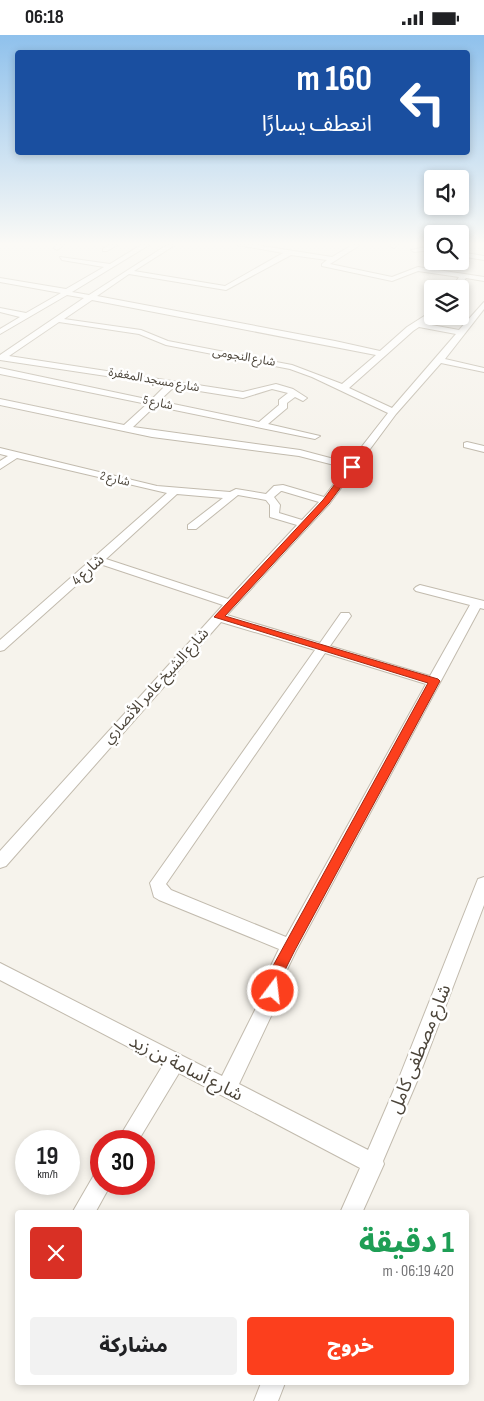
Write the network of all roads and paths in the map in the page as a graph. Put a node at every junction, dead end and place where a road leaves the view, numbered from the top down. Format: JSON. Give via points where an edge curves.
{"nodes":[{"id":1,"x":40,"y":309,"type":"edge"},
{"id":2,"x":72,"y":309,"type":"edge"},
{"id":3,"x":153,"y":309,"type":"edge"},
{"id":4,"x":480,"y":309,"type":"edge"},
{"id":5,"x":0,"y":310,"type":"edge"},
{"id":6,"x":36,"y":311,"type":"junction"},
{"id":7,"x":46,"y":312,"type":"dead end"},
{"id":8,"x":25,"y":317,"type":"junction"},
{"id":9,"x":58,"y":318,"type":"junction"},
{"id":10,"x":424,"y":321,"type":"edge"},
{"id":11,"x":419,"y":325,"type":"junction"},
{"id":12,"x":9,"y":327,"type":"junction"},
{"id":13,"x":41,"y":332,"type":"junction"},
{"id":14,"x":0,"y":333,"type":"edge"},
{"id":15,"x":461,"y":333,"type":"junction"},
{"id":16,"x":10,"y":337,"type":"dead end"},
{"id":17,"x":19,"y":339,"type":"dead end"},
{"id":18,"x":28,"y":340,"type":"junction"},
{"id":19,"x":0,"y":345,"type":"edge"},
{"id":20,"x":16,"y":348,"type":"junction"},
{"id":21,"x":382,"y":354,"type":"junction"},
{"id":22,"x":1,"y":357,"type":"edge"},
{"id":23,"x":438,"y":360,"type":"junction"},
{"id":24,"x":484,"y":370,"type":"edge"},
{"id":25,"x":0,"y":371,"type":"edge"},
{"id":26,"x":173,"y":383,"type":"junction"},
{"id":27,"x":342,"y":388,"type":"junction"},
{"id":28,"x":294,"y":393,"type":"junction"},
{"id":29,"x":303,"y":398,"type":"dead end"},
{"id":30,"x":0,"y":401,"type":"edge"},
{"id":31,"x":153,"y":402,"type":"junction"},
{"id":32,"x":393,"y":412,"type":"junction"},
{"id":33,"x":262,"y":424,"type":"junction"},
{"id":34,"x":126,"y":429,"type":"junction"},
{"id":35,"x":315,"y":437,"type":"dead end"},
{"id":36,"x":468,"y":445,"type":"dead end"},
{"id":37,"x":484,"y":449,"type":"edge"},
{"id":38,"x":0,"y":451,"type":"edge"},
{"id":39,"x":15,"y":455,"type":"junction"},
{"id":40,"x":0,"y":466,"type":"edge"},
{"id":41,"x":352,"y":467,"type":"junction"},
{"id":42,"x":174,"y":492,"type":"junction"},
{"id":43,"x":232,"y":495,"type":"junction"},
{"id":44,"x":269,"y":497,"type":"junction"},
{"id":45,"x":326,"y":501,"type":"junction"},
{"id":46,"x":304,"y":524,"type":"junction"},
{"id":47,"x":192,"y":527,"type":"dead end"},
{"id":48,"x":99,"y":560,"type":"junction"},
{"id":49,"x":420,"y":589,"type":"dead end"},
{"id":50,"x":231,"y":604,"type":"junction"},
{"id":51,"x":481,"y":604,"type":"edge"},
{"id":52,"x":344,"y":616,"type":"dead end"},
{"id":53,"x":219,"y":617,"type":"junction"},
{"id":54,"x":0,"y":647,"type":"edge"},
{"id":55,"x":322,"y":648,"type":"junction"},
{"id":56,"x":435,"y":681,"type":"junction"},
{"id":57,"x":0,"y":862,"type":"edge"},
{"id":58,"x":484,"y":884,"type":"edge"},
{"id":59,"x":290,"y":946,"type":"junction"},
{"id":60,"x":0,"y":971,"type":"edge"},
{"id":61,"x":175,"y":1063,"type":"junction"},
{"id":62,"x":226,"y":1089,"type":"junction"},
{"id":63,"x":133,"y":1130,"type":"edge"},
{"id":64,"x":374,"y":1163,"type":"junction"},
{"id":65,"x":93,"y":1195,"type":"edge"},
{"id":66,"x":85,"y":1210,"type":"edge"},
{"id":67,"x":352,"y":1210,"type":"edge"},
{"id":68,"x":272,"y":1385,"type":"edge"},
{"id":69,"x":266,"y":1401,"type":"edge"}],
"edges":[{"from":1,"to":6,"type":"street"},
{"from":2,"to":9,"type":"street"},
{"from":3,"to":21,"type":"street"},
{"from":4,"to":15,"type":"street","name":"شارع الشيخ عامر الأنصاري"},
{"from":5,"to":8,"type":"street","name":"شارع النجومى"},
{"from":6,"to":7,"type":"street"},
{"from":6,"to":8,"type":"street"},
{"from":8,"to":9,"type":"street","name":"شارع النجومى"},
{"from":8,"to":12,"type":"street"},
{"from":9,"to":13,"type":"street"},
{"from":9,"to":27,"type":"street","name":"شارع النجومى","via":[[141,333],[166,343],[280,364],[304,370]]},
{"from":10,"to":11,"type":"street"},
{"from":11,"to":15,"type":"street"},
{"from":11,"to":21,"type":"street"},
{"from":12,"to":13,"type":"street"},
{"from":12,"to":14,"type":"street"},
{"from":13,"to":18,"type":"street"},
{"from":14,"to":16,"type":"street"},
{"from":15,"to":23,"type":"street","name":"شارع الشيخ عامر الأنصاري"},
{"from":17,"to":18,"type":"street"},
{"from":18,"to":20,"type":"street"},
{"from":19,"to":20,"type":"street"},
{"from":20,"to":22,"type":"street"},
{"from":21,"to":27,"type":"street"},
{"from":22,"to":26,"type":"street","name":"شارع مسجد المغفرة"},
{"from":23,"to":24,"type":"street"},
{"from":23,"to":32,"type":"street","name":"شارع الشيخ عامر الأنصاري"},
{"from":25,"to":31,"type":"street","name":"شارع 5"},
{"from":26,"to":28,"type":"street","name":"شارع مسجد المغفرة","via":[[247,395],[275,386]]},
{"from":26,"to":31,"type":"street"},
{"from":27,"to":32,"type":"street","name":"شارع النجومى"},
{"from":28,"to":29,"type":"street","name":"شارع مسجد المغفرة"},
{"from":28,"to":33,"type":"street"},
{"from":30,"to":34,"type":"street"},
{"from":31,"to":33,"type":"street","name":"شارع 5"},
{"from":31,"to":34,"type":"street"},
{"from":32,"to":41,"type":"street","name":"شارع الشيخ عامر الأنصاري"},
{"from":33,"to":35,"type":"street","name":"شارع 5"},
{"from":34,"to":41,"type":"street","via":[[300,453]]},
{"from":36,"to":37,"type":"street"},
{"from":38,"to":39,"type":"street","name":"شارع 2"},
{"from":39,"to":40,"type":"street"},
{"from":39,"to":42,"type":"street","name":"شارع 2"},
{"from":41,"to":45,"type":"street","name":"شارع الشيخ عامر الأنصاري"},
{"from":42,"to":43,"type":"street","name":"شارع 2"},
{"from":42,"to":48,"type":"street","name":"شارع 4"},
{"from":43,"to":44,"type":"street","name":"شارع 2","via":[[240,492]]},
{"from":43,"to":47,"type":"street"},
{"from":44,"to":45,"type":"street","via":[[283,488]]},
{"from":44,"to":46,"type":"street","via":[[275,505],[274,515]]},
{"from":45,"to":46,"type":"street","name":"شارع الشيخ عامر الأنصاري"},
{"from":46,"to":50,"type":"street","name":"شارع الشيخ عامر الأنصاري"},
{"from":48,"to":50,"type":"street"},
{"from":48,"to":54,"type":"street","name":"شارع 4"},
{"from":49,"to":51,"type":"street"},
{"from":50,"to":53,"type":"street","name":"شارع الشيخ عامر الأنصاري"},
{"from":51,"to":56,"type":"street"},
{"from":52,"to":55,"type":"street"},
{"from":53,"to":55,"type":"street"},
{"from":53,"to":57,"type":"street","name":"شارع الشيخ عامر الأنصاري"},
{"from":55,"to":56,"type":"street"},
{"from":55,"to":59,"type":"street","via":[[158,883],[160,892],[165,895]]},
{"from":56,"to":59,"type":"street"},
{"from":58,"to":64,"type":"street","name":"شارع مصطفى كامل"},
{"from":59,"to":62,"type":"street","via":[[273,980],[272,995]]},
{"from":60,"to":61,"type":"street","name":"شارع أسامة بن زيد"},
{"from":61,"to":62,"type":"street","name":"شارع أسامة بن زيد"},
{"from":61,"to":63,"type":"street"},
{"from":62,"to":64,"type":"street","name":"شارع أسامة بن زيد"},
{"from":64,"to":67,"type":"street","name":"شارع مصطفى كامل"},
{"from":65,"to":66,"type":"street"},
{"from":68,"to":69,"type":"street"}]}
